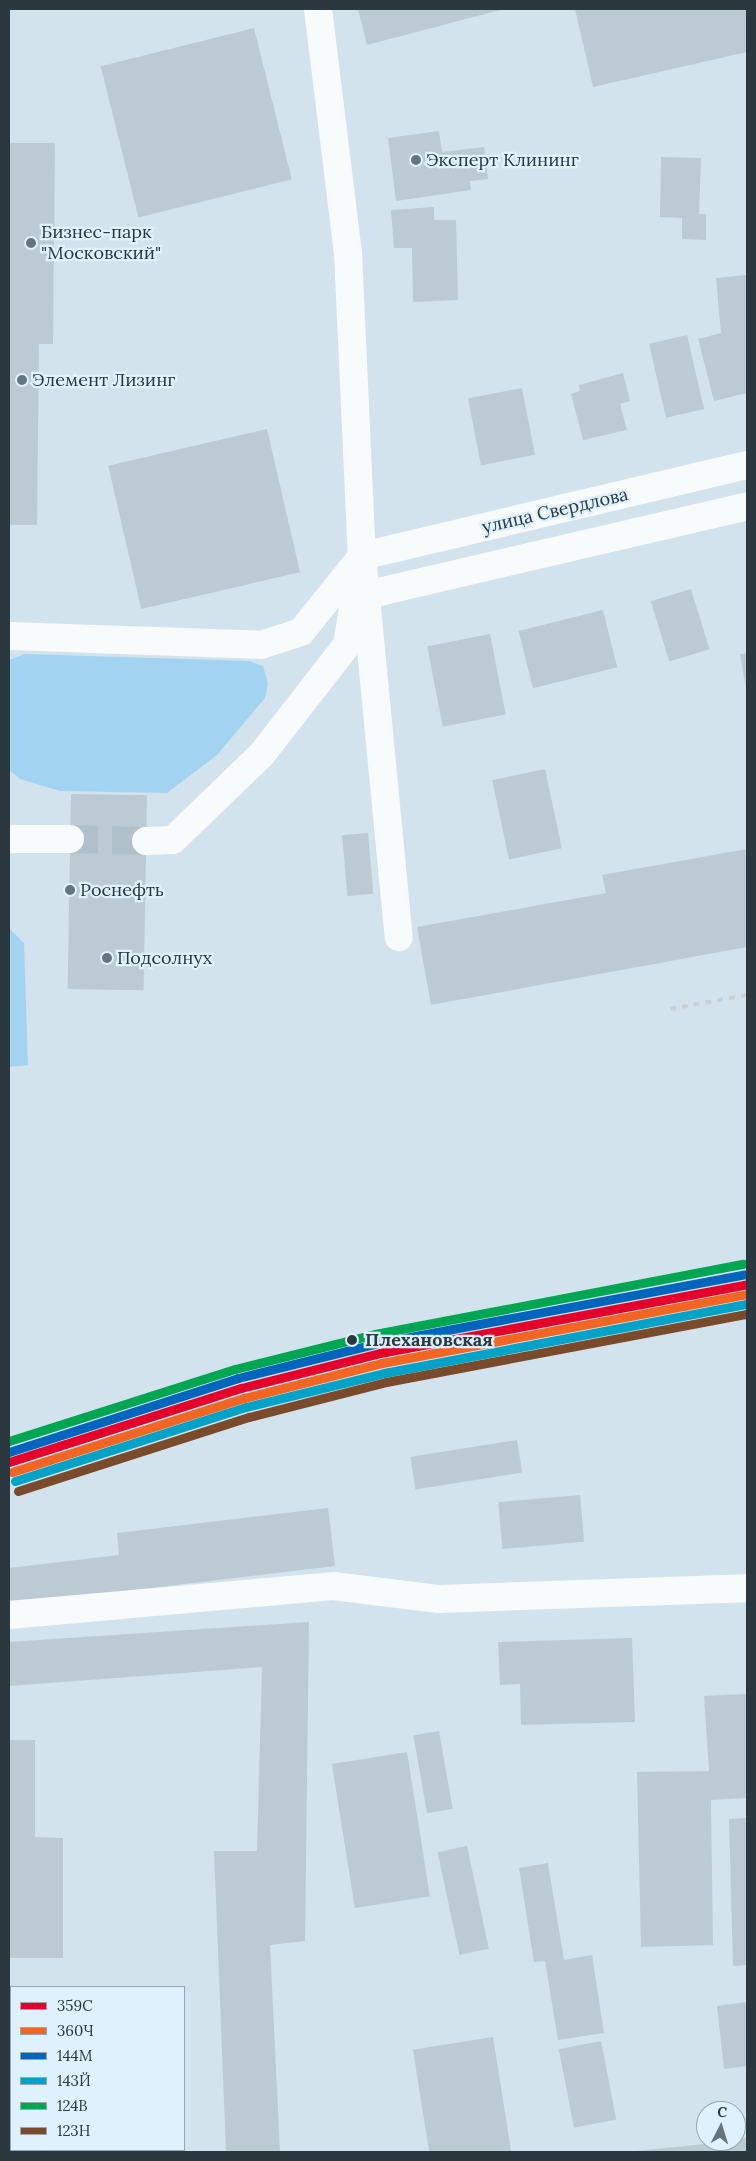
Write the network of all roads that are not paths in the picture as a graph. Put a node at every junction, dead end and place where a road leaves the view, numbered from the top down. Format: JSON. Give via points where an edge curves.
{"nodes":[{"id":1,"x":318,"y":9,"type":"edge"},
{"id":2,"x":747,"y":465,"type":"edge"},
{"id":3,"x":747,"y":506,"type":"edge"},
{"id":4,"x":362,"y":556,"type":"junction"},
{"id":5,"x":366,"y":595,"type":"junction"},
{"id":6,"x":9,"y":636,"type":"edge"},
{"id":7,"x":9,"y":839,"type":"edge"},
{"id":8,"x":70,"y":839,"type":"tunnel mouth"},
{"id":9,"x":146,"y":841,"type":"tunnel mouth"},
{"id":10,"x":399,"y":937,"type":"dead end"},
{"id":11,"x":747,"y":1588,"type":"edge"},
{"id":12,"x":9,"y":1615,"type":"edge"}],
"edges":[{"from":1,"to":4,"type":"street","via":[[348,252]]},
{"from":2,"to":4,"type":"street","name":"улица Свердлова"},
{"from":3,"to":5,"type":"street"},
{"from":4,"to":5,"type":"street"},
{"from":4,"to":6,"type":"street","via":[[301,632],[261,644]]},
{"from":4,"to":9,"type":"street","via":[[347,645],[262,754],[172,840]]},
{"from":5,"to":10,"type":"street"},
{"from":7,"to":8,"type":"street"},
{"from":11,"to":12,"type":"street","via":[[439,1599],[332,1586]]}]}
